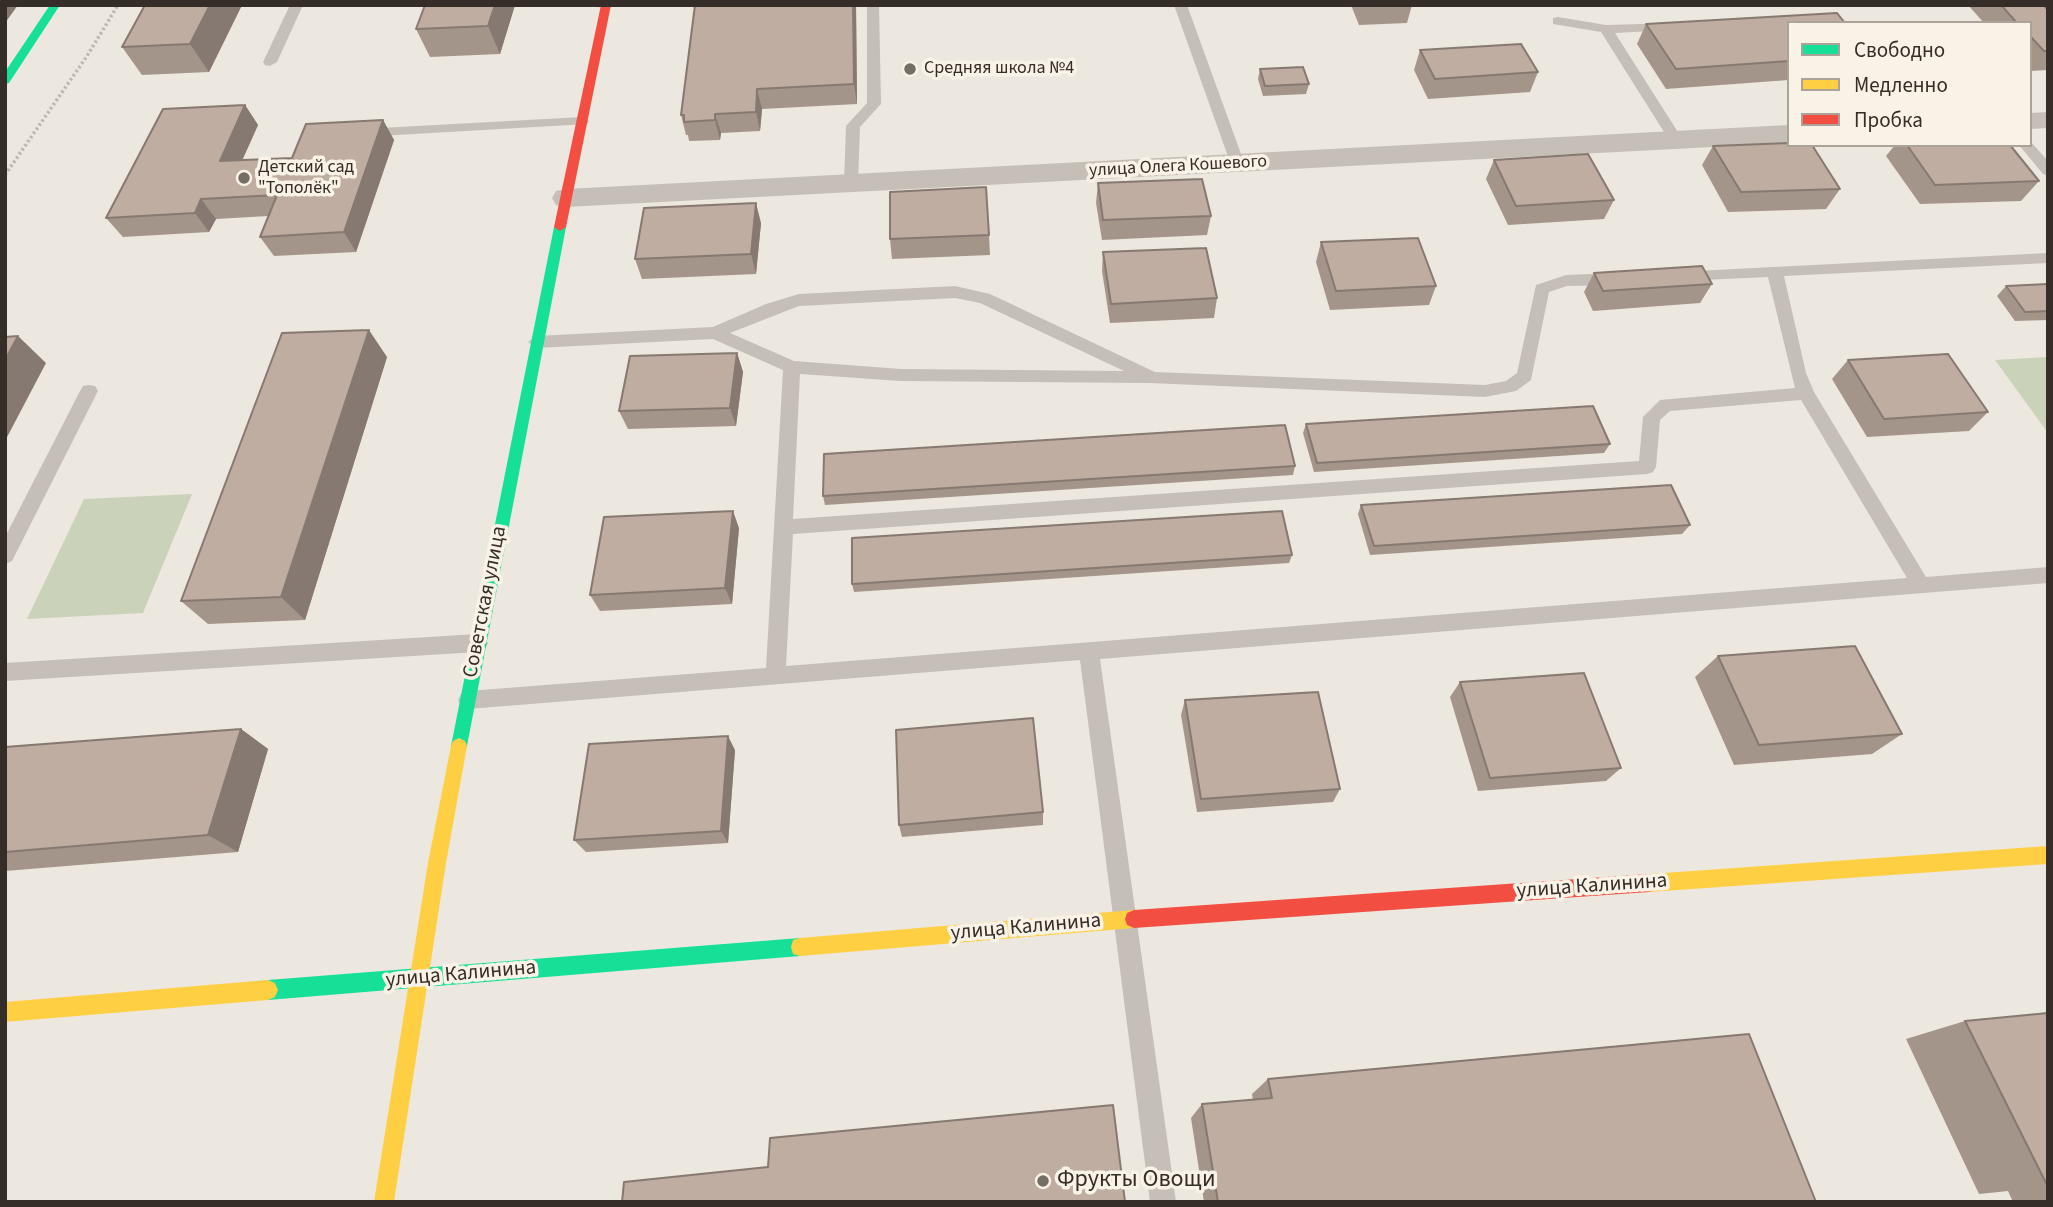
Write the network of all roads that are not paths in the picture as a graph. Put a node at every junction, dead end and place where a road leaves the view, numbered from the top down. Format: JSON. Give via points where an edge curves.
{"nodes":[{"id":1,"x":55,"y":5,"type":"edge"},
{"id":2,"x":297,"y":5,"type":"edge"},
{"id":3,"x":606,"y":5,"type":"edge"},
{"id":4,"x":873,"y":5,"type":"edge"},
{"id":5,"x":1180,"y":5,"type":"edge"},
{"id":6,"x":1558,"y":20,"type":"dead end"},
{"id":7,"x":1687,"y":25,"type":"edge"},
{"id":8,"x":1606,"y":29,"type":"junction"},
{"id":9,"x":270,"y":62,"type":"dead end"},
{"id":10,"x":5,"y":81,"type":"edge"},
{"id":11,"x":582,"y":121,"type":"junction"},
{"id":12,"x":353,"y":134,"type":"edge"},
{"id":13,"x":1787,"y":134,"type":"edge"},
{"id":14,"x":1676,"y":140,"type":"junction"},
{"id":15,"x":2028,"y":147,"type":"edge"},
{"id":16,"x":1238,"y":164,"type":"junction"},
{"id":17,"x":2048,"y":171,"type":"edge"},
{"id":18,"x":851,"y":184,"type":"junction"},
{"id":19,"x":566,"y":198,"type":"junction"},
{"id":20,"x":2048,"y":258,"type":"edge"},
{"id":21,"x":1775,"y":273,"type":"junction"},
{"id":22,"x":1664,"y":277,"type":"edge"},
{"id":23,"x":1636,"y":278,"type":"edge"},
{"id":24,"x":715,"y":333,"type":"junction"},
{"id":25,"x":536,"y":342,"type":"junction"},
{"id":26,"x":792,"y":367,"type":"junction"},
{"id":27,"x":1153,"y":378,"type":"junction"},
{"id":28,"x":89,"y":391,"type":"dead end"},
{"id":29,"x":1807,"y":393,"type":"junction"},
{"id":30,"x":783,"y":527,"type":"junction"},
{"id":31,"x":5,"y":556,"type":"edge"},
{"id":32,"x":2048,"y":575,"type":"edge"},
{"id":33,"x":1920,"y":584,"type":"junction"},
{"id":34,"x":478,"y":643,"type":"junction"},
{"id":35,"x":1089,"y":650,"type":"junction"},
{"id":36,"x":5,"y":672,"type":"edge"},
{"id":37,"x":776,"y":674,"type":"junction"},
{"id":38,"x":468,"y":699,"type":"junction"},
{"id":39,"x":2048,"y":855,"type":"edge"},
{"id":40,"x":1125,"y":920,"type":"junction"},
{"id":41,"x":418,"y":979,"type":"junction"},
{"id":42,"x":5,"y":1012,"type":"edge"},
{"id":43,"x":384,"y":1202,"type":"edge"},
{"id":44,"x":1163,"y":1202,"type":"edge"}],
"edges":[{"from":1,"to":10,"type":"street"},
{"from":2,"to":9,"type":"lane"},
{"from":3,"to":11,"type":"street","name":"Советская улица"},
{"from":4,"to":18,"type":"lane","via":[[874,104],[853,126]]},
{"from":5,"to":16,"type":"lane"},
{"from":6,"to":8,"type":"lane"},
{"from":7,"to":8,"type":"lane"},
{"from":8,"to":14,"type":"lane"},
{"from":11,"to":12,"type":"lane"},
{"from":11,"to":19,"type":"street","name":"Советская улица"},
{"from":13,"to":14,"type":"street","name":"улица Олега Кошевого"},
{"from":14,"to":16,"type":"street","name":"улица Олега Кошевого"},
{"from":15,"to":17,"type":"lane"},
{"from":16,"to":18,"type":"street","name":"улица Олега Кошевого"},
{"from":18,"to":19,"type":"street","name":"улица Олега Кошевого"},
{"from":19,"to":25,"type":"street","name":"Советская улица"},
{"from":20,"to":21,"type":"lane"},
{"from":21,"to":22,"type":"lane"},
{"from":21,"to":29,"type":"lane","via":[[1798,373]]},
{"from":23,"to":27,"type":"lane","via":[[1566,281],[1542,289],[1525,376],[1510,387],[1438,390]]},
{"from":24,"to":25,"type":"lane"},
{"from":24,"to":26,"type":"lane"},
{"from":24,"to":27,"type":"lane","via":[[799,300],[955,292],[984,298]]},
{"from":25,"to":34,"type":"street","name":"Советская улица"},
{"from":26,"to":27,"type":"lane","via":[[901,375]]},
{"from":26,"to":30,"type":"lane"},
{"from":28,"to":31,"type":"lane"},
{"from":29,"to":30,"type":"lane","via":[[1666,405],[1652,416],[1647,467]]},
{"from":29,"to":33,"type":"lane"},
{"from":30,"to":37,"type":"lane"},
{"from":32,"to":33,"type":"lane"},
{"from":33,"to":35,"type":"lane"},
{"from":34,"to":36,"type":"lane"},
{"from":34,"to":38,"type":"street","name":"Советская улица"},
{"from":35,"to":37,"type":"lane"},
{"from":35,"to":40,"type":"lane"},
{"from":37,"to":38,"type":"lane"},
{"from":38,"to":41,"type":"street","name":"Советская улица"},
{"from":39,"to":40,"type":"street","name":"улица Калинина"},
{"from":40,"to":41,"type":"street","name":"улица Калинина"},
{"from":40,"to":44,"type":"lane"},
{"from":41,"to":42,"type":"street","name":"улица Калинина"},
{"from":41,"to":43,"type":"street","name":"Советская улица"}]}
